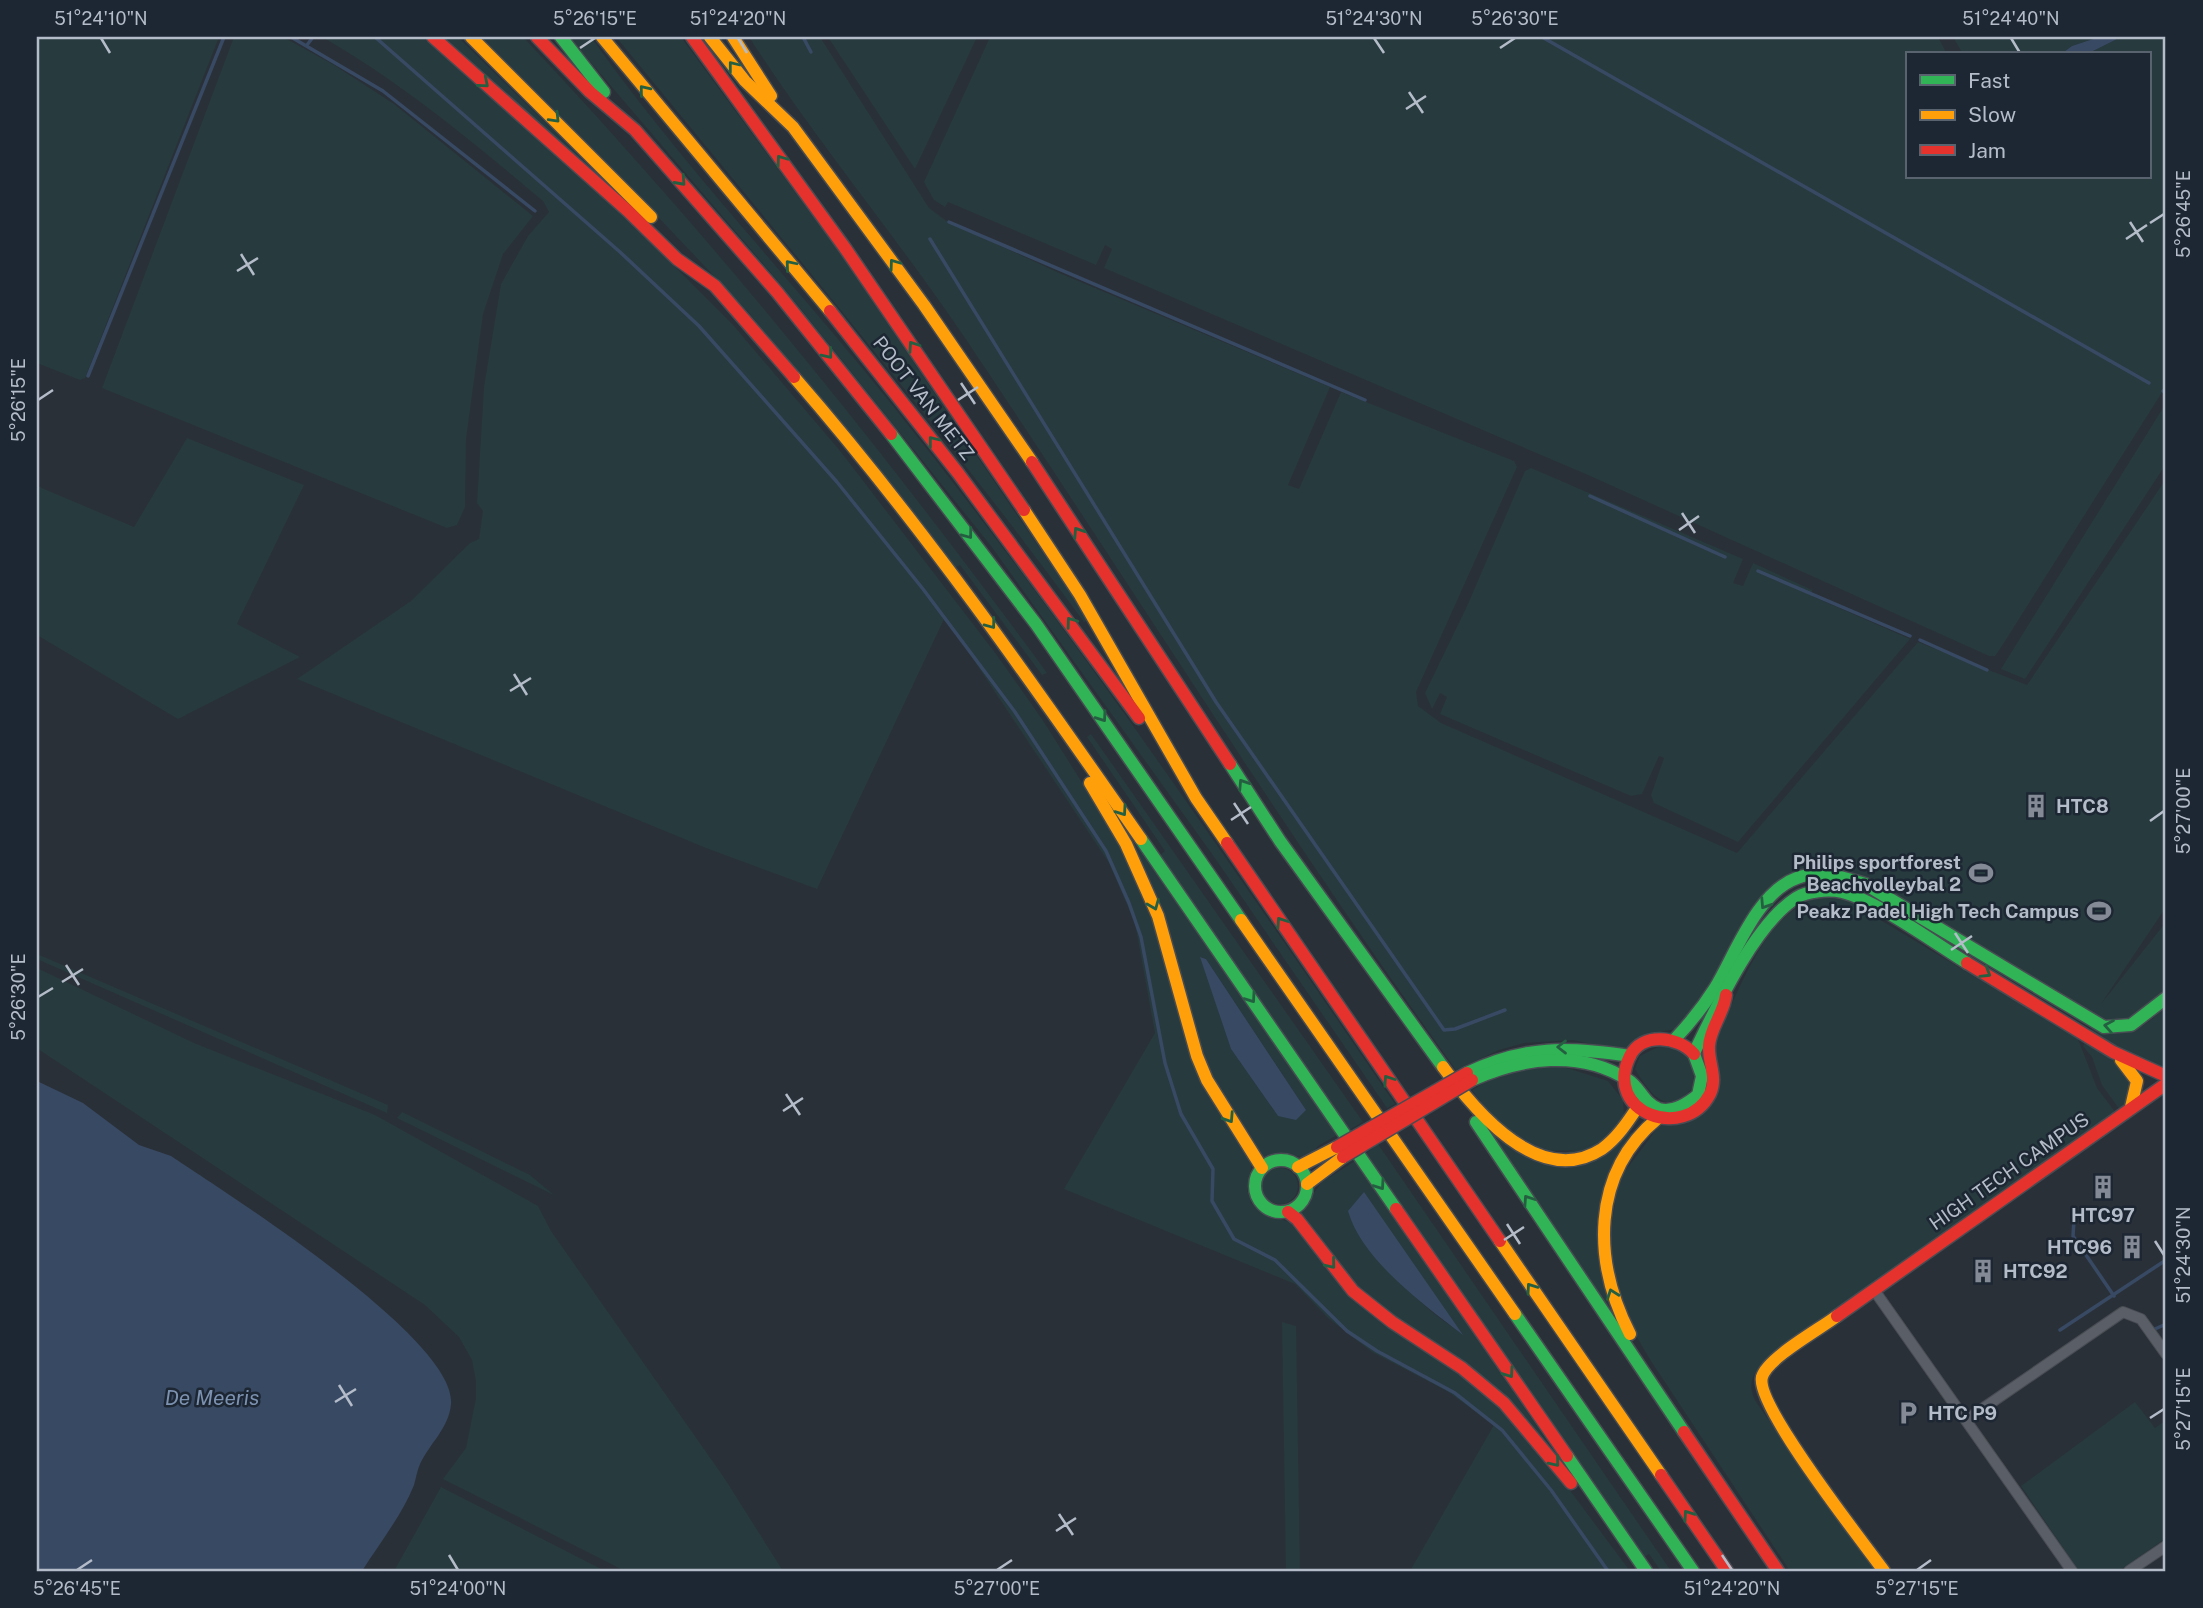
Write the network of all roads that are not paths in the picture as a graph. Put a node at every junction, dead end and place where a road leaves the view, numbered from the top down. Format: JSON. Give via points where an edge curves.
{"nodes":[{"id":1,"x":433,"y":37,"type":"edge"},
{"id":2,"x":471,"y":37,"type":"edge"},
{"id":3,"x":537,"y":37,"type":"edge"},
{"id":4,"x":561,"y":37,"type":"edge"},
{"id":5,"x":602,"y":37,"type":"edge"},
{"id":6,"x":692,"y":37,"type":"edge"},
{"id":7,"x":710,"y":37,"type":"edge"},
{"id":8,"x":733,"y":37,"type":"edge"},
{"id":9,"x":793,"y":127,"type":"junction"},
{"id":10,"x":635,"y":130,"type":"junction"},
{"id":11,"x":715,"y":286,"type":"junction"},
{"id":12,"x":1069,"y":734,"type":"junction"},
{"id":13,"x":1196,"y":797,"type":"junction"},
{"id":14,"x":1726,"y":995,"type":"junction"},
{"id":15,"x":1392,"y":997,"type":"junction"},
{"id":16,"x":2166,"y":998,"type":"edge"},
{"id":17,"x":1675,"y":1039,"type":"junction"},
{"id":18,"x":2113,"y":1052,"type":"junction"},
{"id":19,"x":1695,"y":1053,"type":"junction"},
{"id":20,"x":1630,"y":1056,"type":"junction"},
{"id":21,"x":2166,"y":1076,"type":"edge"},
{"id":22,"x":1469,"y":1077,"type":"junction"},
{"id":23,"x":1623,"y":1077,"type":"junction"},
{"id":24,"x":2166,"y":1084,"type":"edge"},
{"id":25,"x":2131,"y":1107,"type":"junction"},
{"id":26,"x":1637,"y":1108,"type":"junction"},
{"id":27,"x":1661,"y":1114,"type":"junction"},
{"id":28,"x":1340,"y":1152,"type":"junction"},
{"id":29,"x":1298,"y":1167,"type":"junction"},
{"id":30,"x":1262,"y":1168,"type":"junction"},
{"id":31,"x":1307,"y":1184,"type":"junction"},
{"id":32,"x":1288,"y":1212,"type":"junction"},
{"id":33,"x":1874,"y":1290,"type":"junction"},
{"id":34,"x":2166,"y":1354,"type":"edge"},
{"id":35,"x":1677,"y":1418,"type":"junction"},
{"id":36,"x":1966,"y":1420,"type":"junction"},
{"id":37,"x":2166,"y":1546,"type":"edge"},
{"id":38,"x":1634,"y":1554,"type":"junction"},
{"id":39,"x":1646,"y":1571,"type":"edge"},
{"id":40,"x":1693,"y":1571,"type":"edge"},
{"id":41,"x":1727,"y":1571,"type":"edge"},
{"id":42,"x":1778,"y":1571,"type":"edge"},
{"id":43,"x":1884,"y":1571,"type":"edge"},
{"id":44,"x":2072,"y":1571,"type":"edge"},
{"id":45,"x":2129,"y":1571,"type":"edge"}],
"edges":[{"from":1,"to":11,"type":"main road","one_way":true,"via":[[677,259]]},
{"from":2,"to":11,"type":"main road","one_way":true},
{"from":3,"to":10,"type":"main road"},
{"from":4,"to":10,"type":"main road"},
{"from":13,"to":5,"type":"main road","name":"POOT VAN METZ","one_way":true,"via":[[958,472]]},
{"from":13,"to":6,"type":"main road","one_way":true,"via":[[1080,595],[845,248]]},
{"from":9,"to":7,"type":"main road","one_way":true,"via":[[745,81]]},
{"from":8,"to":9,"type":"main road"},
{"from":15,"to":9,"type":"main road","one_way":true,"via":[[1280,841],[994,404]]},
{"from":10,"to":40,"type":"main road","one_way":true,"via":[[828,354],[1036,624]]},
{"from":11,"to":12,"type":"main road","one_way":true,"via":[[852,444]]},
{"from":12,"to":30,"type":"main road","one_way":true,"via":[[1158,916],[1207,1080]]},
{"from":12,"to":38,"type":"main road","one_way":true},
{"from":41,"to":13,"type":"main road","one_way":true},
{"from":14,"to":18,"type":"main road","one_way":true,"via":[[1769,922],[1810,892],[1842,892],[1877,908]]},
{"from":14,"to":19,"type":"main road"},
{"from":14,"to":27,"type":"main road","via":[[1726,1009],[1709,1042],[1715,1074],[1706,1102],[1682,1117]]},
{"from":15,"to":26,"type":"main road","via":[[1472,1107],[1490,1126],[1527,1151],[1556,1159],[1591,1155],[1618,1138]]},
{"from":35,"to":15,"type":"main road","one_way":true},
{"from":16,"to":17,"type":"main road","one_way":true,"via":[[2135,1026],[2104,1027],[1865,884],[1845,874],[1822,871],[1785,881],[1770,895],[1708,997]]},
{"from":17,"to":19,"type":"main road"},
{"from":17,"to":20,"type":"main road","via":[[1651,1039]]},
{"from":18,"to":21,"type":"main road"},
{"from":18,"to":25,"type":"main road","via":[[2137,1078],[2139,1090]]},
{"from":19,"to":27,"type":"main road","via":[[1703,1074],[1698,1094]]},
{"from":20,"to":22,"type":"main road","one_way":true,"via":[[1546,1047],[1501,1056]]},
{"from":20,"to":23,"type":"main road"},
{"from":22,"to":23,"type":"main road","via":[[1542,1058]]},
{"from":22,"to":28,"type":"main road","bridge":true},
{"from":23,"to":26,"type":"main road"},
{"from":23,"to":27,"type":"main road"},
{"from":24,"to":25,"type":"main road","name":"HIGH TECH CAMPUS"},
{"from":25,"to":33,"type":"main road","name":"HIGH TECH CAMPUS"},
{"from":26,"to":27,"type":"main road"},
{"from":35,"to":27,"type":"main road","one_way":true,"via":[[1676,1406],[1613,1298],[1601,1239],[1604,1209],[1616,1177],[1637,1141]]},
{"from":28,"to":29,"type":"main road"},
{"from":28,"to":31,"type":"main road"},
{"from":29,"to":30,"type":"main road","via":[[1283,1160]]},
{"from":29,"to":31,"type":"main road"},
{"from":30,"to":32,"type":"main road","via":[[1254,1182],[1259,1202],[1272,1212]]},
{"from":31,"to":32,"type":"main road","via":[[1304,1199]]},
{"from":32,"to":38,"type":"main road","one_way":true,"via":[[1353,1291],[1504,1403]]},
{"from":33,"to":36,"type":"street"},
{"from":33,"to":43,"type":"main road","name":"HIGH TECH CAMPUS","via":[[1771,1363],[1760,1386],[1776,1420]]},
{"from":34,"to":36,"type":"street","via":[[2141,1319],[2123,1312]]},
{"from":35,"to":42,"type":"main road"},
{"from":36,"to":44,"type":"street"},
{"from":37,"to":45,"type":"street"},
{"from":38,"to":39,"type":"main road"}]}
